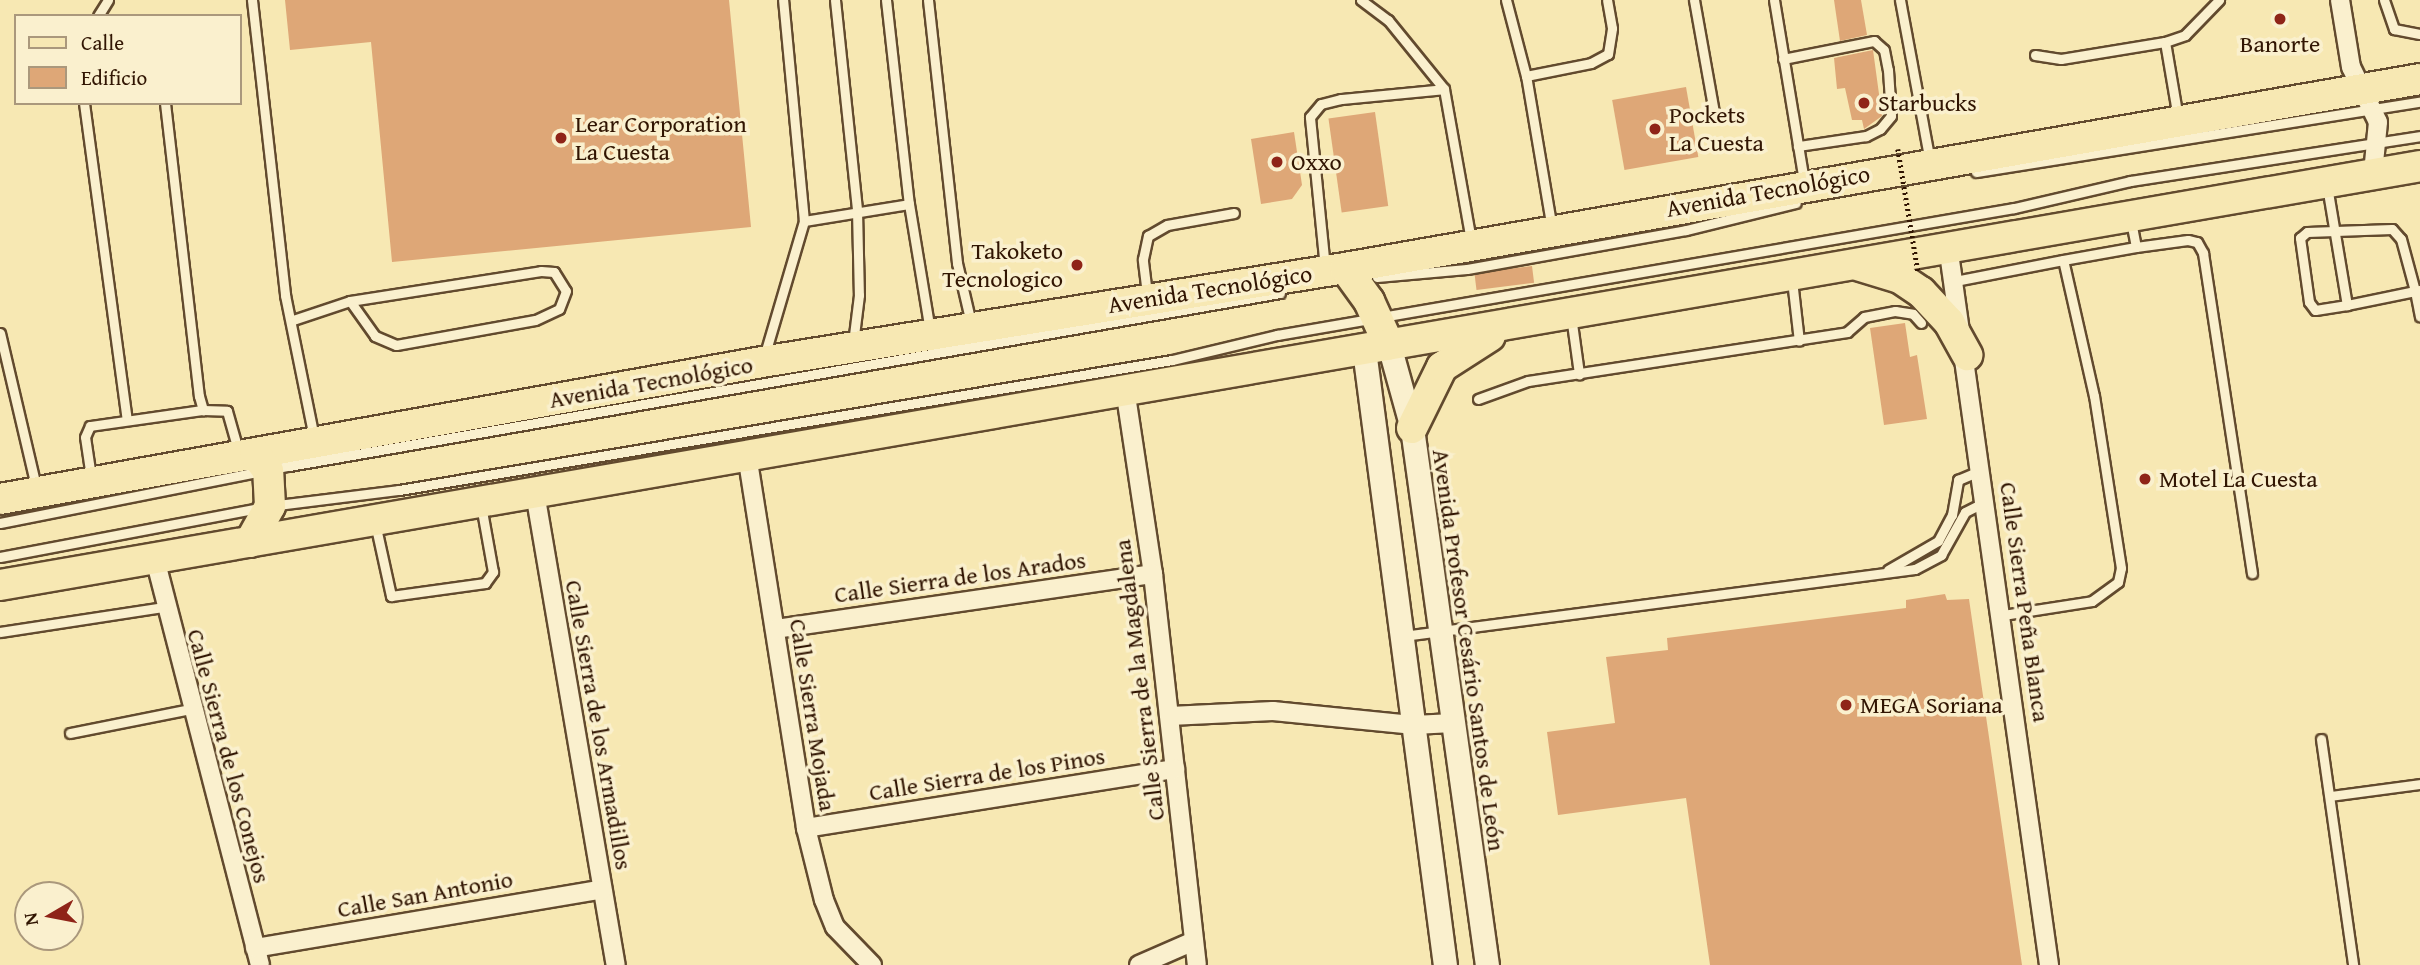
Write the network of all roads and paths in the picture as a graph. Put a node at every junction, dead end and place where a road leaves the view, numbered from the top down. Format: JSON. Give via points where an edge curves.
{"nodes":[{"id":1,"x":252,"y":0,"type":"edge"},
{"id":2,"x":783,"y":0,"type":"edge"},
{"id":3,"x":835,"y":0,"type":"edge"},
{"id":4,"x":886,"y":0,"type":"edge"},
{"id":5,"x":928,"y":0,"type":"edge"},
{"id":6,"x":1361,"y":0,"type":"edge"},
{"id":7,"x":1506,"y":0,"type":"edge"},
{"id":8,"x":1607,"y":0,"type":"edge"},
{"id":9,"x":1694,"y":0,"type":"edge"},
{"id":10,"x":1774,"y":0,"type":"edge"},
{"id":11,"x":1900,"y":0,"type":"edge"},
{"id":12,"x":2219,"y":0,"type":"edge"},
{"id":13,"x":2340,"y":0,"type":"edge"},
{"id":14,"x":2384,"y":0,"type":"edge"},
{"id":15,"x":2420,"y":34,"type":"edge"},
{"id":16,"x":2165,"y":42,"type":"junction"},
{"id":17,"x":2035,"y":55,"type":"dead end"},
{"id":18,"x":1783,"y":59,"type":"junction"},
{"id":19,"x":1525,"y":76,"type":"junction"},
{"id":20,"x":2420,"y":79,"type":"edge"},
{"id":21,"x":1444,"y":89,"type":"junction"},
{"id":22,"x":2366,"y":99,"type":"junction"},
{"id":23,"x":2420,"y":102,"type":"edge"},
{"id":24,"x":84,"y":105,"type":"edge"},
{"id":25,"x":165,"y":105,"type":"edge"},
{"id":26,"x":1715,"y":118,"type":"dead end"},
{"id":27,"x":2179,"y":119,"type":"junction"},
{"id":28,"x":2420,"y":136,"type":"edge"},
{"id":29,"x":2378,"y":141,"type":"junction"},
{"id":30,"x":1798,"y":146,"type":"junction"},
{"id":31,"x":1898,"y":149,"type":"dead end"},
{"id":32,"x":1930,"y":163,"type":"junction"},
{"id":33,"x":2420,"y":166,"type":"edge"},
{"id":34,"x":1969,"y":173,"type":"dead end"},
{"id":35,"x":2373,"y":173,"type":"junction"},
{"id":36,"x":2326,"y":182,"type":"junction"},
{"id":37,"x":1806,"y":192,"type":"junction"},
{"id":38,"x":909,"y":204,"type":"junction"},
{"id":39,"x":857,"y":210,"type":"junction"},
{"id":40,"x":1234,"y":213,"type":"dead end"},
{"id":41,"x":2130,"y":214,"type":"junction"},
{"id":42,"x":804,"y":221,"type":"junction"},
{"id":43,"x":1553,"y":230,"type":"junction"},
{"id":44,"x":2333,"y":230,"type":"junction"},
{"id":45,"x":1472,"y":245,"type":"junction"},
{"id":46,"x":1948,"y":246,"type":"junction"},
{"id":47,"x":2136,"y":247,"type":"junction"},
{"id":48,"x":2063,"y":260,"type":"junction"},
{"id":49,"x":1856,"y":265,"type":"junction"},
{"id":50,"x":1919,"y":271,"type":"dead end"},
{"id":51,"x":1341,"y":275,"type":"junction"},
{"id":52,"x":1791,"y":276,"type":"junction"},
{"id":53,"x":1955,"y":281,"type":"junction"},
{"id":54,"x":1298,"y":290,"type":"dead end"},
{"id":55,"x":2417,"y":290,"type":"edge"},
{"id":56,"x":1148,"y":299,"type":"junction"},
{"id":57,"x":350,"y":301,"type":"junction"},
{"id":58,"x":2347,"y":305,"type":"junction"},
{"id":59,"x":1571,"y":315,"type":"junction"},
{"id":60,"x":2420,"y":317,"type":"edge"},
{"id":61,"x":293,"y":320,"type":"junction"},
{"id":62,"x":1921,"y":323,"type":"dead end"},
{"id":63,"x":1504,"y":327,"type":"junction"},
{"id":64,"x":973,"y":329,"type":"junction"},
{"id":65,"x":0,"y":333,"type":"edge"},
{"id":66,"x":931,"y":334,"type":"junction"},
{"id":67,"x":1377,"y":338,"type":"junction"},
{"id":68,"x":1799,"y":341,"type":"junction"},
{"id":69,"x":853,"y":347,"type":"junction"},
{"id":70,"x":1966,"y":355,"type":"junction"},
{"id":71,"x":762,"y":362,"type":"junction"},
{"id":72,"x":1579,"y":373,"type":"junction"},
{"id":73,"x":1125,"y":389,"type":"junction"},
{"id":74,"x":1478,"y":399,"type":"dead end"},
{"id":75,"x":203,"y":410,"type":"junction"},
{"id":76,"x":127,"y":419,"type":"junction"},
{"id":77,"x":1412,"y":428,"type":"junction"},
{"id":78,"x":315,"y":442,"type":"junction"},
{"id":79,"x":747,"y":455,"type":"junction"},
{"id":80,"x":254,"y":460,"type":"junction"},
{"id":81,"x":1982,"y":470,"type":"junction"},
{"id":82,"x":92,"y":482,"type":"junction"},
{"id":83,"x":37,"y":493,"type":"junction"},
{"id":84,"x":535,"y":493,"type":"junction"},
{"id":85,"x":0,"y":499,"type":"edge"},
{"id":86,"x":1987,"y":501,"type":"junction"},
{"id":87,"x":480,"y":502,"type":"junction"},
{"id":88,"x":270,"y":506,"type":"junction"},
{"id":89,"x":374,"y":522,"type":"junction"},
{"id":90,"x":0,"y":523,"type":"edge"},
{"id":91,"x":250,"y":542,"type":"junction"},
{"id":92,"x":0,"y":557,"type":"edge"},
{"id":93,"x":155,"y":558,"type":"junction"},
{"id":94,"x":1884,"y":572,"type":"junction"},
{"id":95,"x":2252,"y":573,"type":"dead end"},
{"id":96,"x":1153,"y":574,"type":"junction"},
{"id":97,"x":0,"y":585,"type":"edge"},
{"id":98,"x":163,"y":607,"type":"junction"},
{"id":99,"x":2003,"y":615,"type":"junction"},
{"id":100,"x":775,"y":629,"type":"junction"},
{"id":101,"x":1441,"y":631,"type":"junction"},
{"id":102,"x":0,"y":632,"type":"edge"},
{"id":103,"x":1404,"y":636,"type":"junction"},
{"id":104,"x":190,"y":709,"type":"junction"},
{"id":105,"x":1170,"y":716,"type":"junction"},
{"id":106,"x":1453,"y":723,"type":"junction"},
{"id":107,"x":1414,"y":725,"type":"junction"},
{"id":108,"x":70,"y":733,"type":"dead end"},
{"id":109,"x":2321,"y":739,"type":"dead end"},
{"id":110,"x":1175,"y":769,"type":"junction"},
{"id":111,"x":2420,"y":783,"type":"edge"},
{"id":112,"x":2330,"y":796,"type":"junction"},
{"id":113,"x":806,"y":828,"type":"junction"},
{"id":114,"x":602,"y":889,"type":"junction"},
{"id":115,"x":1194,"y":941,"type":"junction"},
{"id":116,"x":257,"y":957,"type":"edge"},
{"id":117,"x":616,"y":965,"type":"edge"},
{"id":118,"x":872,"y":965,"type":"edge"},
{"id":119,"x":1139,"y":965,"type":"edge"},
{"id":120,"x":1196,"y":965,"type":"edge"},
{"id":121,"x":1445,"y":965,"type":"edge"},
{"id":122,"x":1487,"y":965,"type":"edge"},
{"id":123,"x":2049,"y":965,"type":"edge"},
{"id":124,"x":2353,"y":965,"type":"edge"}],
"edges":[{"from":1,"to":61,"type":"lane","via":[[285,295]]},
{"from":2,"to":42,"type":"lane"},
{"from":3,"to":39,"type":"lane"},
{"from":4,"to":38,"type":"lane"},
{"from":5,"to":64,"type":"lane","via":[[957,263]]},
{"from":6,"to":21,"type":"lane","via":[[1388,20]]},
{"from":7,"to":19,"type":"lane"},
{"from":8,"to":19,"type":"lane","via":[[1612,28],[1608,54],[1591,63]]},
{"from":9,"to":26,"type":"lane"},
{"from":10,"to":18,"type":"lane"},
{"from":11,"to":32,"type":"lane"},
{"from":12,"to":16,"type":"lane","via":[[2185,35]]},
{"from":13,"to":22,"type":"street"},
{"from":14,"to":15,"type":"lane","via":[[2394,29]]},
{"from":16,"to":17,"type":"lane","via":[[2061,59]]},
{"from":16,"to":27,"type":"lane"},
{"from":18,"to":30,"type":"lane"},
{"from":18,"to":30,"type":"lane","via":[[1874,41],[1884,50],[1888,69],[1891,116],[1880,129]]},
{"from":19,"to":43,"type":"lane"},
{"from":20,"to":22,"type":"main road","name":"Avenida Tecnológico"},
{"from":21,"to":45,"type":"lane"},
{"from":21,"to":51,"type":"lane","via":[[1341,99],[1314,110],[1308,132]]},
{"from":22,"to":23,"type":"lane"},
{"from":22,"to":27,"type":"main road","name":"Avenida Tecnológico"},
{"from":22,"to":29,"type":"street"},
{"from":22,"to":34,"type":"lane"},
{"from":24,"to":76,"type":"lane"},
{"from":25,"to":75,"type":"lane"},
{"from":27,"to":32,"type":"main road","name":"Avenida Tecnológico"},
{"from":28,"to":29,"type":"lane"},
{"from":29,"to":35,"type":"street"},
{"from":29,"to":67,"type":"lane"},
{"from":30,"to":37,"type":"lane"},
{"from":31,"to":50,"type":"path","bridge":true},
{"from":32,"to":37,"type":"main road","name":"Avenida Tecnológico"},
{"from":33,"to":35,"type":"main road"},
{"from":35,"to":36,"type":"main road"},
{"from":36,"to":41,"type":"main road"},
{"from":36,"to":44,"type":"lane"},
{"from":37,"to":43,"type":"main road","name":"Avenida Tecnológico"},
{"from":37,"to":51,"type":"lane","via":[[1686,230],[1467,268]]},
{"from":38,"to":39,"type":"lane"},
{"from":38,"to":66,"type":"lane"},
{"from":39,"to":42,"type":"lane"},
{"from":39,"to":69,"type":"lane","via":[[859,295]]},
{"from":40,"to":56,"type":"lane","via":[[1167,225],[1148,236],[1143,259]]},
{"from":41,"to":46,"type":"main road"},
{"from":41,"to":47,"type":"lane"},
{"from":42,"to":71,"type":"lane"},
{"from":43,"to":45,"type":"main road","name":"Avenida Tecnológico"},
{"from":44,"to":55,"type":"lane","via":[[2392,229],[2401,239]]},
{"from":44,"to":58,"type":"lane"},
{"from":44,"to":58,"type":"lane","via":[[2300,238],[2309,302],[2315,310]]},
{"from":45,"to":51,"type":"main road","name":"Avenida Tecnológico"},
{"from":46,"to":49,"type":"main road"},
{"from":46,"to":53,"type":"street","name":"Calle Sierra Peña Blanca"},
{"from":47,"to":48,"type":"lane"},
{"from":47,"to":95,"type":"lane","via":[[2188,240],[2197,242],[2203,253]]},
{"from":48,"to":53,"type":"lane"},
{"from":48,"to":99,"type":"lane","via":[[2094,396],[2121,568],[2105,596]]},
{"from":49,"to":52,"type":"main road"},
{"from":49,"to":70,"type":"main road","via":[[1900,278],[1921,292],[1949,322]]},
{"from":51,"to":56,"type":"main road","name":"Avenida Tecnológico"},
{"from":51,"to":67,"type":"main road"},
{"from":52,"to":59,"type":"main road"},
{"from":52,"to":68,"type":"lane"},
{"from":53,"to":70,"type":"street","name":"Calle Sierra Peña Blanca"},
{"from":54,"to":80,"type":"lane"},
{"from":55,"to":58,"type":"lane"},
{"from":55,"to":60,"type":"lane"},
{"from":56,"to":64,"type":"main road","name":"Avenida Tecnológico"},
{"from":57,"to":57,"type":"lane","via":[[541,271],[554,272],[566,291],[559,309],[535,320],[396,345],[375,336]]},
{"from":57,"to":61,"type":"lane"},
{"from":59,"to":63,"type":"main road"},
{"from":59,"to":72,"type":"lane"},
{"from":61,"to":78,"type":"lane"},
{"from":62,"to":68,"type":"lane","via":[[1913,314],[1895,311],[1864,317],[1847,332]]},
{"from":63,"to":67,"type":"main road"},
{"from":63,"to":77,"type":"main road","via":[[1442,367]]},
{"from":64,"to":66,"type":"main road","name":"Avenida Tecnológico"},
{"from":65,"to":83,"type":"lane"},
{"from":66,"to":69,"type":"main road","name":"Avenida Tecnológico"},
{"from":67,"to":73,"type":"main road"},
{"from":67,"to":77,"type":"street","name":"Avenida Profesor Cesário Santos de León"},
{"from":67,"to":88,"type":"lane","via":[[399,490]]},
{"from":67,"to":103,"type":"street"},
{"from":68,"to":72,"type":"lane"},
{"from":69,"to":71,"type":"main road","name":"Avenida Tecnológico"},
{"from":70,"to":81,"type":"street","name":"Calle Sierra Peña Blanca"},
{"from":71,"to":78,"type":"main road","name":"Avenida Tecnológico"},
{"from":72,"to":74,"type":"lane","via":[[1528,381]]},
{"from":73,"to":79,"type":"main road"},
{"from":73,"to":96,"type":"street","name":"Calle Sierra de la Magdalena"},
{"from":75,"to":76,"type":"lane"},
{"from":75,"to":80,"type":"lane","via":[[228,411]]},
{"from":76,"to":82,"type":"lane","via":[[86,431]]},
{"from":77,"to":101,"type":"street","name":"Avenida Profesor Cesário Santos de León"},
{"from":78,"to":80,"type":"main road","name":"Avenida Tecnológico"},
{"from":79,"to":84,"type":"main road"},
{"from":79,"to":100,"type":"street","name":"Calle Sierra Mojada"},
{"from":80,"to":82,"type":"main road","name":"Avenida Tecnológico"},
{"from":80,"to":88,"type":"main road"},
{"from":80,"to":90,"type":"lane"},
{"from":81,"to":86,"type":"street","name":"Calle Sierra Peña Blanca"},
{"from":81,"to":94,"type":"lane","via":[[1958,480],[1952,514],[1938,541]]},
{"from":82,"to":83,"type":"main road","name":"Avenida Tecnológico"},
{"from":83,"to":85,"type":"main road","name":"Avenida Tecnológico"},
{"from":84,"to":87,"type":"main road"},
{"from":84,"to":114,"type":"street","name":"Calle Sierra de los Armadillos"},
{"from":86,"to":94,"type":"lane","via":[[1965,512],[1941,555],[1915,569]]},
{"from":86,"to":99,"type":"street","name":"Calle Sierra Peña Blanca"},
{"from":87,"to":89,"type":"main road"},
{"from":87,"to":89,"type":"lane","via":[[493,572],[485,583],[391,596]]},
{"from":88,"to":91,"type":"main road"},
{"from":88,"to":92,"type":"lane"},
{"from":89,"to":91,"type":"main road"},
{"from":91,"to":93,"type":"main road"},
{"from":93,"to":97,"type":"main road"},
{"from":93,"to":98,"type":"street","name":"Calle Sierra de los Conejos"},
{"from":94,"to":101,"type":"lane"},
{"from":96,"to":100,"type":"street","name":"Calle Sierra de los Arados"},
{"from":96,"to":105,"type":"street","name":"Calle Sierra de la Magdalena"},
{"from":98,"to":102,"type":"lane"},
{"from":98,"to":104,"type":"street","name":"Calle Sierra de los Conejos"},
{"from":99,"to":123,"type":"street","name":"Calle Sierra Peña Blanca"},
{"from":100,"to":113,"type":"street","name":"Calle Sierra Mojada"},
{"from":101,"to":103,"type":"lane"},
{"from":101,"to":106,"type":"street","name":"Avenida Profesor Cesário Santos de León"},
{"from":103,"to":107,"type":"street"},
{"from":104,"to":108,"type":"lane"},
{"from":104,"to":116,"type":"street","name":"Calle Sierra de los Conejos"},
{"from":105,"to":107,"type":"street","via":[[1273,711]]},
{"from":105,"to":110,"type":"street","name":"Calle Sierra de la Magdalena"},
{"from":106,"to":107,"type":"street"},
{"from":106,"to":122,"type":"street","name":"Avenida Profesor Cesário Santos de León"},
{"from":107,"to":121,"type":"street"},
{"from":109,"to":112,"type":"lane"},
{"from":110,"to":113,"type":"street","name":"Calle Sierra de los Pinos"},
{"from":110,"to":115,"type":"street","name":"Calle Sierra de la Magdalena"},
{"from":111,"to":112,"type":"lane"},
{"from":112,"to":124,"type":"lane"},
{"from":113,"to":118,"type":"street","name":"Calle Sierra Mojada","via":[[828,914]]},
{"from":114,"to":116,"type":"street","name":"Calle San Antonio"},
{"from":114,"to":117,"type":"street","name":"Calle Sierra de los Armadillos"},
{"from":115,"to":119,"type":"street"},
{"from":115,"to":120,"type":"street","name":"Calle Sierra de la Magdalena"}]}
